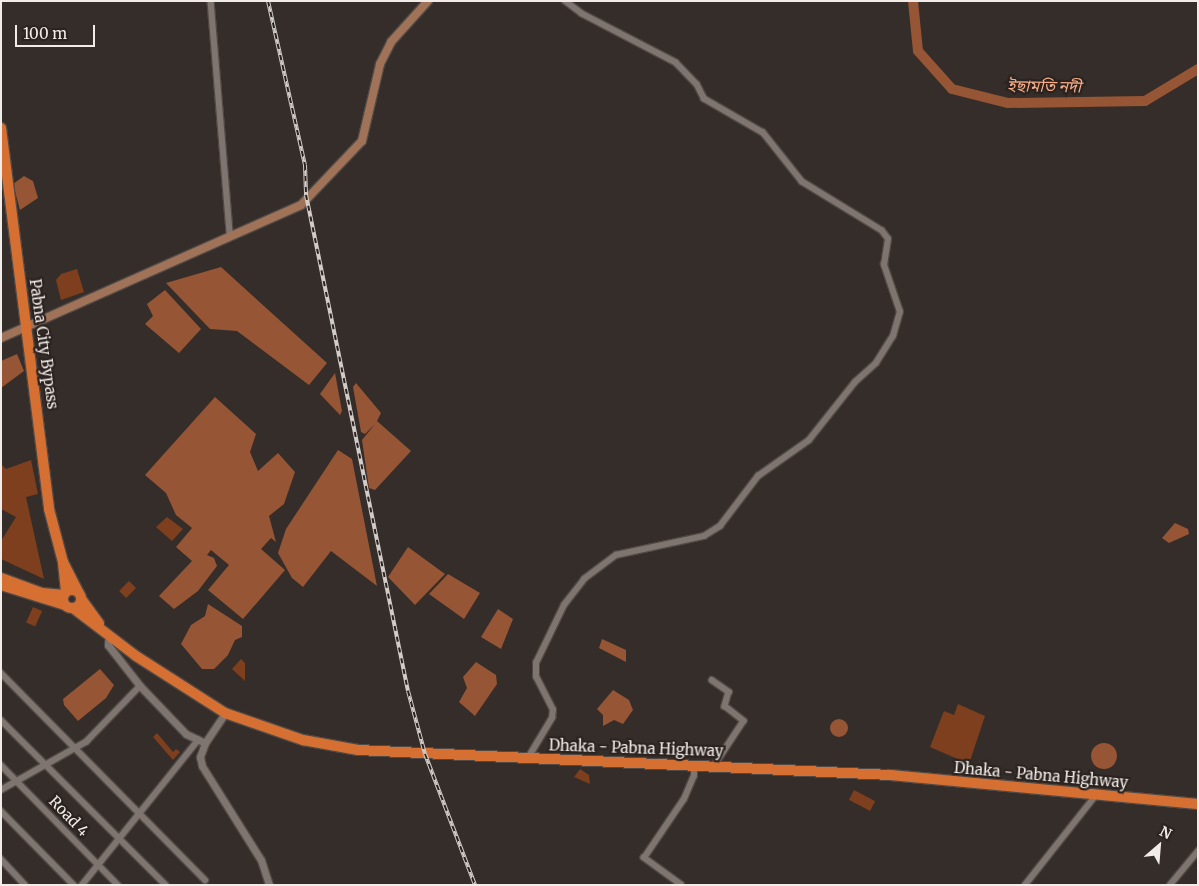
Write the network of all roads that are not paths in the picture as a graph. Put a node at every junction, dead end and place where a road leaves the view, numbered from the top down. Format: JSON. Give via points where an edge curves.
{"nodes":[{"id":1,"x":211,"y":1,"type":"edge"},
{"id":2,"x":428,"y":1,"type":"edge"},
{"id":3,"x":565,"y":1,"type":"edge"},
{"id":4,"x":1,"y":128,"type":"edge"},
{"id":5,"x":230,"y":234,"type":"junction"},
{"id":6,"x":25,"y":327,"type":"junction"},
{"id":7,"x":1,"y":338,"type":"edge"},
{"id":8,"x":63,"y":562,"type":"junction"},
{"id":9,"x":1,"y":578,"type":"edge"},
{"id":10,"x":1,"y":586,"type":"edge"},
{"id":11,"x":41,"y":596,"type":"junction"},
{"id":12,"x":80,"y":596,"type":"junction"},
{"id":13,"x":67,"y":600,"type":"junction"},
{"id":14,"x":106,"y":632,"type":"junction"},
{"id":15,"x":1,"y":673,"type":"edge"},
{"id":16,"x":712,"y":680,"type":"dead end"},
{"id":17,"x":140,"y":686,"type":"junction"},
{"id":18,"x":225,"y":714,"type":"junction"},
{"id":19,"x":1,"y":720,"type":"edge"},
{"id":20,"x":202,"y":742,"type":"junction"},
{"id":21,"x":78,"y":748,"type":"junction"},
{"id":22,"x":526,"y":760,"type":"junction"},
{"id":23,"x":1,"y":765,"type":"edge"},
{"id":24,"x":46,"y":765,"type":"junction"},
{"id":25,"x":694,"y":765,"type":"junction"},
{"id":26,"x":714,"y":765,"type":"junction"},
{"id":27,"x":18,"y":781,"type":"junction"},
{"id":28,"x":1,"y":790,"type":"edge"},
{"id":29,"x":1096,"y":795,"type":"junction"},
{"id":30,"x":1198,"y":804,"type":"edge"},
{"id":31,"x":1,"y":810,"type":"edge"},
{"id":32,"x":140,"y":814,"type":"junction"},
{"id":33,"x":121,"y":838,"type":"junction"},
{"id":34,"x":1198,"y":851,"type":"edge"},
{"id":35,"x":1,"y":859,"type":"edge"},
{"id":36,"x":98,"y":864,"type":"junction"},
{"id":37,"x":205,"y":880,"type":"dead end"},
{"id":38,"x":26,"y":885,"type":"edge"},
{"id":39,"x":74,"y":885,"type":"edge"},
{"id":40,"x":82,"y":885,"type":"edge"},
{"id":41,"x":118,"y":885,"type":"edge"},
{"id":42,"x":166,"y":885,"type":"edge"},
{"id":43,"x":269,"y":885,"type":"edge"},
{"id":44,"x":681,"y":885,"type":"edge"},
{"id":45,"x":1024,"y":885,"type":"edge"},
{"id":46,"x":1170,"y":885,"type":"edge"}],
"edges":[{"from":1,"to":5,"type":"street"},
{"from":2,"to":5,"type":"main road","via":[[391,42],[380,64],[362,141],[355,151],[301,205]]},
{"from":3,"to":22,"type":"street","via":[[582,14],[676,63],[697,85],[704,99],[763,133],[802,182],[882,231],[888,239],[884,265],[900,312],[893,336],[876,362],[855,382],[809,440],[758,476],[720,526],[704,536],[616,555],[584,579],[564,606],[536,663],[536,677],[553,710],[552,718]]},
{"from":4,"to":6,"type":"highway","name":"Pabna City Bypass"},
{"from":5,"to":6,"type":"main road"},
{"from":6,"to":7,"type":"main road"},
{"from":6,"to":8,"type":"highway","name":"Pabna City Bypass","via":[[49,509]]},
{"from":8,"to":12,"type":"highway","name":"Pabna City Bypass"},
{"from":8,"to":13,"type":"highway","name":"Pabna City Bypass"},
{"from":9,"to":11,"type":"highway","name":"Dhaka - Pabna Highway"},
{"from":10,"to":11,"type":"highway","name":"Dhaka - Pabna Highway"},
{"from":11,"to":13,"type":"highway","name":"Dhaka - Pabna Highway"},
{"from":12,"to":13,"type":"highway"},
{"from":12,"to":13,"type":"highway"},
{"from":12,"to":14,"type":"highway","name":"Dhaka - Pabna Highway"},
{"from":13,"to":14,"type":"highway","name":"Dhaka - Pabna Highway"},
{"from":14,"to":17,"type":"street","via":[[108,645]]},
{"from":14,"to":18,"type":"highway","name":"Dhaka - Pabna Highway"},
{"from":15,"to":21,"type":"street"},
{"from":16,"to":26,"type":"street","via":[[729,692],[725,706],[744,721]]},
{"from":17,"to":20,"type":"street","via":[[186,734]]},
{"from":17,"to":21,"type":"street","via":[[101,729]]},
{"from":18,"to":20,"type":"street"},
{"from":18,"to":22,"type":"highway","name":"Dhaka - Pabna Highway","via":[[303,740],[358,750]]},
{"from":19,"to":24,"type":"street"},
{"from":20,"to":32,"type":"street"},
{"from":20,"to":43,"type":"street","via":[[202,766],[261,860]]},
{"from":21,"to":24,"type":"street"},
{"from":21,"to":32,"type":"street"},
{"from":22,"to":25,"type":"highway","name":"Dhaka - Pabna Highway"},
{"from":23,"to":27,"type":"street","name":"Road 4"},
{"from":24,"to":27,"type":"street"},
{"from":24,"to":33,"type":"street"},
{"from":25,"to":26,"type":"highway","name":"Dhaka - Pabna Highway"},
{"from":25,"to":44,"type":"street","via":[[684,799],[644,855],[646,862]]},
{"from":26,"to":29,"type":"highway","name":"Dhaka - Pabna Highway","via":[[890,775]]},
{"from":27,"to":28,"type":"street"},
{"from":27,"to":36,"type":"street","name":"Road 4"},
{"from":29,"to":30,"type":"highway","name":"Dhaka - Pabna Highway"},
{"from":29,"to":45,"type":"street"},
{"from":31,"to":39,"type":"street"},
{"from":32,"to":33,"type":"street"},
{"from":32,"to":37,"type":"street"},
{"from":33,"to":36,"type":"street"},
{"from":33,"to":42,"type":"street"},
{"from":34,"to":46,"type":"street"},
{"from":35,"to":38,"type":"street"},
{"from":36,"to":40,"type":"street"},
{"from":36,"to":41,"type":"street","name":"Road 4"}]}
